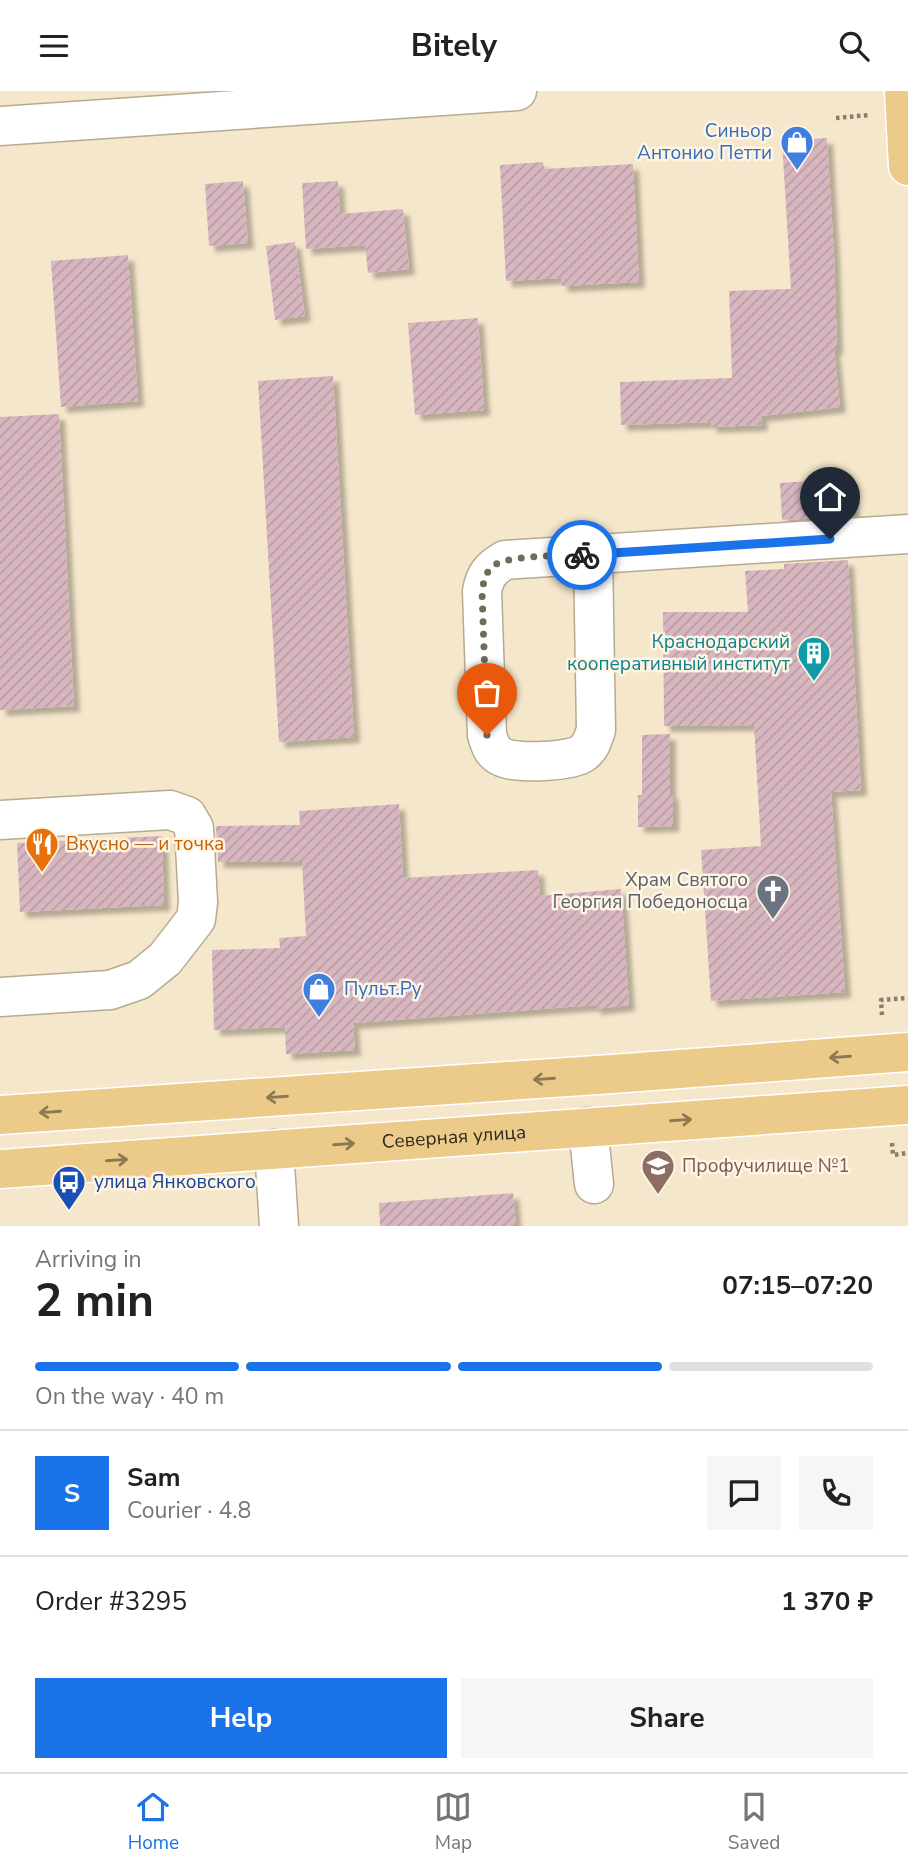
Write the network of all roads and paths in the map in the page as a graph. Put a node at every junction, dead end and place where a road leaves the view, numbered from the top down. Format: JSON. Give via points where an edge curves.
{"nodes":[{"id":1,"x":517,"y":91,"type":"edge"},
{"id":2,"x":904,"y":91,"type":"edge"},
{"id":3,"x":172,"y":103,"type":"edge"},
{"id":4,"x":0,"y":126,"type":"edge"},
{"id":5,"x":908,"y":166,"type":"edge"},
{"id":6,"x":908,"y":534,"type":"edge"},
{"id":7,"x":593,"y":554,"type":"junction"},
{"id":8,"x":0,"y":820,"type":"edge"},
{"id":9,"x":0,"y":997,"type":"edge"},
{"id":10,"x":908,"y":998,"type":"edge"},
{"id":11,"x":881,"y":1000,"type":"dead end"},
{"id":12,"x":908,"y":1052,"type":"edge"},
{"id":13,"x":908,"y":1105,"type":"edge"},
{"id":14,"x":0,"y":1115,"type":"edge"},
{"id":15,"x":588,"y":1127,"type":"junction"},
{"id":16,"x":274,"y":1149,"type":"junction"},
{"id":17,"x":908,"y":1153,"type":"edge"},
{"id":18,"x":893,"y":1154,"type":"dead end"},
{"id":19,"x":0,"y":1170,"type":"edge"},
{"id":20,"x":594,"y":1184,"type":"dead end"},
{"id":21,"x":279,"y":1226,"type":"edge"}],
"edges":[{"from":1,"to":3,"type":"street"},
{"from":2,"to":5,"type":"main road"},
{"from":3,"to":4,"type":"street"},
{"from":6,"to":7,"type":"street"},
{"from":7,"to":7,"type":"street","via":[[505,560],[484,577],[487,735],[493,751],[503,758],[569,759],[592,744],[596,730]]},
{"from":8,"to":9,"type":"street","via":[[170,810],[187,816],[194,828],[198,902],[196,919],[165,959],[139,980],[110,990]]},
{"from":10,"to":11,"type":"path"},
{"from":12,"to":14,"type":"main road","one_way":true},
{"from":15,"to":13,"type":"main road","name":"Северная улица","one_way":true},
{"from":16,"to":15,"type":"main road","name":"Северная улица","one_way":true},
{"from":15,"to":20,"type":"street"},
{"from":19,"to":16,"type":"main road","name":"Северная улица","one_way":true},
{"from":16,"to":21,"type":"street"},
{"from":17,"to":18,"type":"path"}]}
